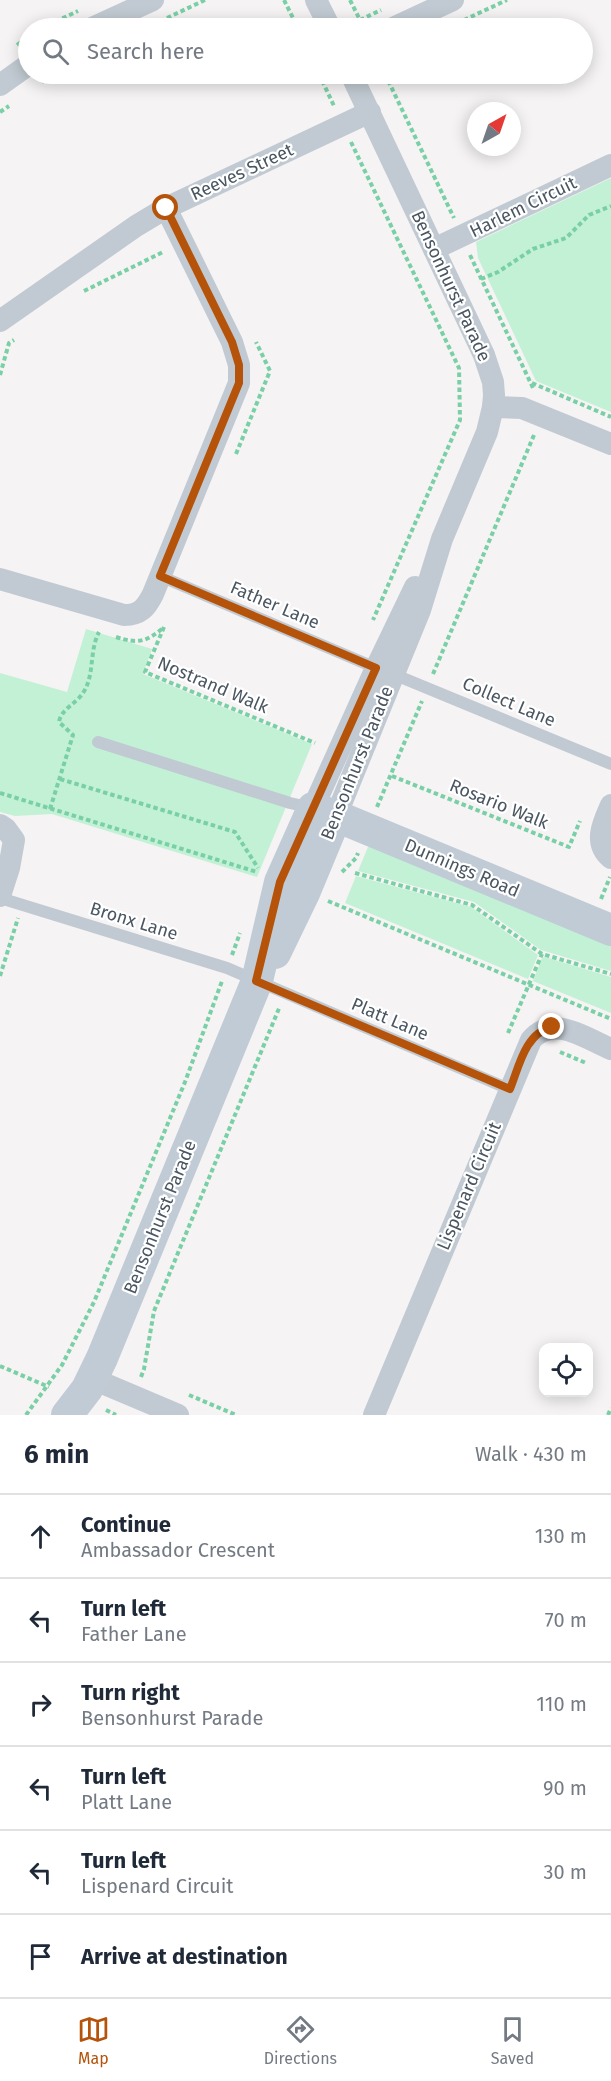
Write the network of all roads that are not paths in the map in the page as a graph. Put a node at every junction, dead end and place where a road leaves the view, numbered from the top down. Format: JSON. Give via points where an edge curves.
{"nodes":[{"id":1,"x":153,"y":0,"type":"edge"},
{"id":2,"x":316,"y":0,"type":"edge"},
{"id":3,"x":453,"y":0,"type":"edge"},
{"id":4,"x":90,"y":18,"type":"edge"},
{"id":5,"x":325,"y":18,"type":"edge"},
{"id":6,"x":414,"y":18,"type":"edge"},
{"id":7,"x":18,"y":72,"type":"edge"},
{"id":8,"x":356,"y":84,"type":"edge"},
{"id":9,"x":0,"y":85,"type":"edge"},
{"id":10,"x":370,"y":112,"type":"junction"},
{"id":11,"x":611,"y":165,"type":"edge"},
{"id":12,"x":166,"y":208,"type":"junction"},
{"id":13,"x":434,"y":249,"type":"junction"},
{"id":14,"x":0,"y":321,"type":"edge"},
{"id":15,"x":493,"y":407,"type":"junction"},
{"id":16,"x":611,"y":444,"type":"edge"},
{"id":17,"x":160,"y":576,"type":"junction"},
{"id":18,"x":0,"y":579,"type":"edge"},
{"id":19,"x":385,"y":671,"type":"junction"},
{"id":20,"x":98,"y":742,"type":"dead end"},
{"id":21,"x":611,"y":764,"type":"edge"},
{"id":22,"x":611,"y":805,"type":"edge"},
{"id":23,"x":324,"y":812,"type":"junction"},
{"id":24,"x":0,"y":825,"type":"edge"},
{"id":25,"x":611,"y":858,"type":"edge"},
{"id":26,"x":0,"y":897,"type":"edge"},
{"id":27,"x":611,"y":930,"type":"edge"},
{"id":28,"x":256,"y":981,"type":"junction"},
{"id":29,"x":611,"y":1049,"type":"edge"},
{"id":30,"x":510,"y":1089,"type":"junction"},
{"id":31,"x":93,"y":1379,"type":"junction"},
{"id":32,"x":67,"y":1415,"type":"edge"},
{"id":33,"x":178,"y":1415,"type":"edge"},
{"id":34,"x":374,"y":1415,"type":"edge"}],
"edges":[{"from":1,"to":4,"type":"street"},
{"from":2,"to":5,"type":"street"},
{"from":3,"to":6,"type":"street"},
{"from":7,"to":9,"type":"street"},
{"from":8,"to":10,"type":"street","name":"Bensonhurst Parade"},
{"from":10,"to":12,"type":"street","name":"Reeves Street"},
{"from":10,"to":13,"type":"street","name":"Bensonhurst Parade"},
{"from":11,"to":13,"type":"street","name":"Harlem Circuit"},
{"from":12,"to":14,"type":"street","name":"Reeves Street"},
{"from":12,"to":17,"type":"street","via":[[232,342],[239,365],[239,383]]},
{"from":13,"to":15,"type":"street","name":"Bensonhurst Parade","via":[[489,368]]},
{"from":15,"to":16,"type":"street","via":[[522,408]]},
{"from":15,"to":19,"type":"street","name":"Bensonhurst Parade","via":[[487,432],[442,539],[406,603]]},
{"from":17,"to":18,"type":"street","via":[[147,605],[132,615]]},
{"from":17,"to":19,"type":"lane","name":"Father Lane"},
{"from":19,"to":21,"type":"lane","name":"Collect Lane"},
{"from":19,"to":23,"type":"street","name":"Bensonhurst Parade"},
{"from":20,"to":23,"type":"lane"},
{"from":22,"to":25,"type":"street","via":[[600,838],[604,852]]},
{"from":23,"to":27,"type":"street","name":"Dunnings Road"},
{"from":23,"to":28,"type":"street","name":"Bensonhurst Parade","via":[[280,882]]},
{"from":24,"to":26,"type":"street","via":[[14,840]]},
{"from":26,"to":28,"type":"lane","name":"Bronx Lane","via":[[227,968]]},
{"from":28,"to":30,"type":"lane","name":"Platt Lane"},
{"from":28,"to":31,"type":"street","name":"Bensonhurst Parade"},
{"from":29,"to":30,"type":"street","name":"Lispenard Circuit","via":[[559,1028],[543,1029],[531,1040]]},
{"from":30,"to":34,"type":"street","name":"Lispenard Circuit"},
{"from":31,"to":32,"type":"street","name":"Bensonhurst Parade"},
{"from":31,"to":33,"type":"street"}]}
